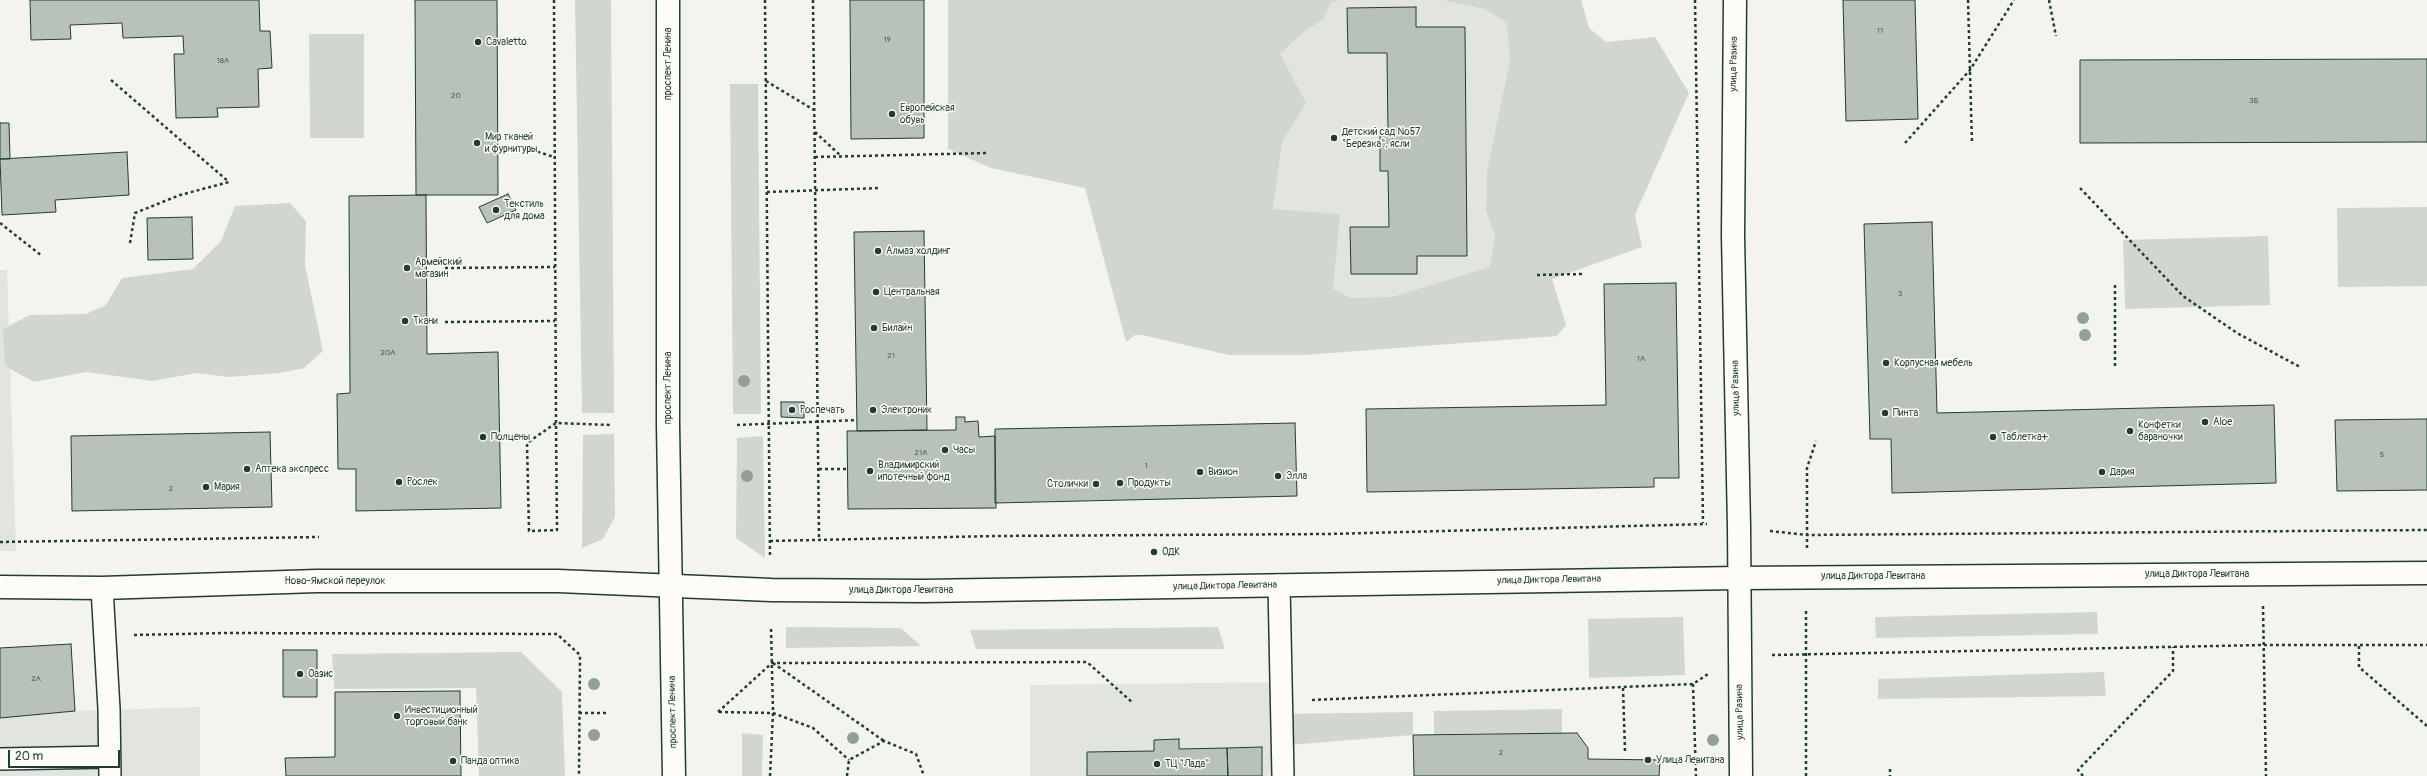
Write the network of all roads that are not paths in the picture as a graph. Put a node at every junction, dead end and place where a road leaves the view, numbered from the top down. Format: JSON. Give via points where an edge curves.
{"nodes":[{"id":1,"x":668,"y":0,"type":"edge"},
{"id":2,"x":1735,"y":0,"type":"edge"},
{"id":3,"x":2427,"y":573,"type":"edge"},
{"id":4,"x":1738,"y":578,"type":"junction"},
{"id":5,"x":671,"y":585,"type":"junction"},
{"id":6,"x":1280,"y":585,"type":"junction"},
{"id":7,"x":0,"y":588,"type":"edge"},
{"id":8,"x":102,"y":588,"type":"junction"},
{"id":9,"x":0,"y":759,"type":"edge"},
{"id":10,"x":110,"y":766,"type":"edge"},
{"id":11,"x":674,"y":776,"type":"edge"},
{"id":12,"x":1283,"y":776,"type":"edge"},
{"id":13,"x":1740,"y":776,"type":"edge"}],
"edges":[{"from":1,"to":5,"type":"street","name":"проспект Ленина"},
{"from":2,"to":4,"type":"street","name":"улица Разина","via":[[1733,229]]},
{"from":3,"to":4,"type":"street","name":"улица Диктора Левитана"},
{"from":4,"to":6,"type":"street","name":"улица Диктора Левитана"},
{"from":4,"to":13,"type":"street","name":"улица Разина"},
{"from":5,"to":6,"type":"street","name":"улица Диктора Левитана","via":[[771,590],[893,591]]},
{"from":5,"to":8,"type":"street","name":"Ново-Ямской переулок","via":[[558,581],[317,581]]},
{"from":5,"to":11,"type":"street","name":"проспект Ленина"},
{"from":6,"to":12,"type":"lane"},
{"from":7,"to":8,"type":"street","name":"Ново-Ямской переулок"},
{"from":8,"to":10,"type":"lane"},
{"from":9,"to":10,"type":"lane"}]}
